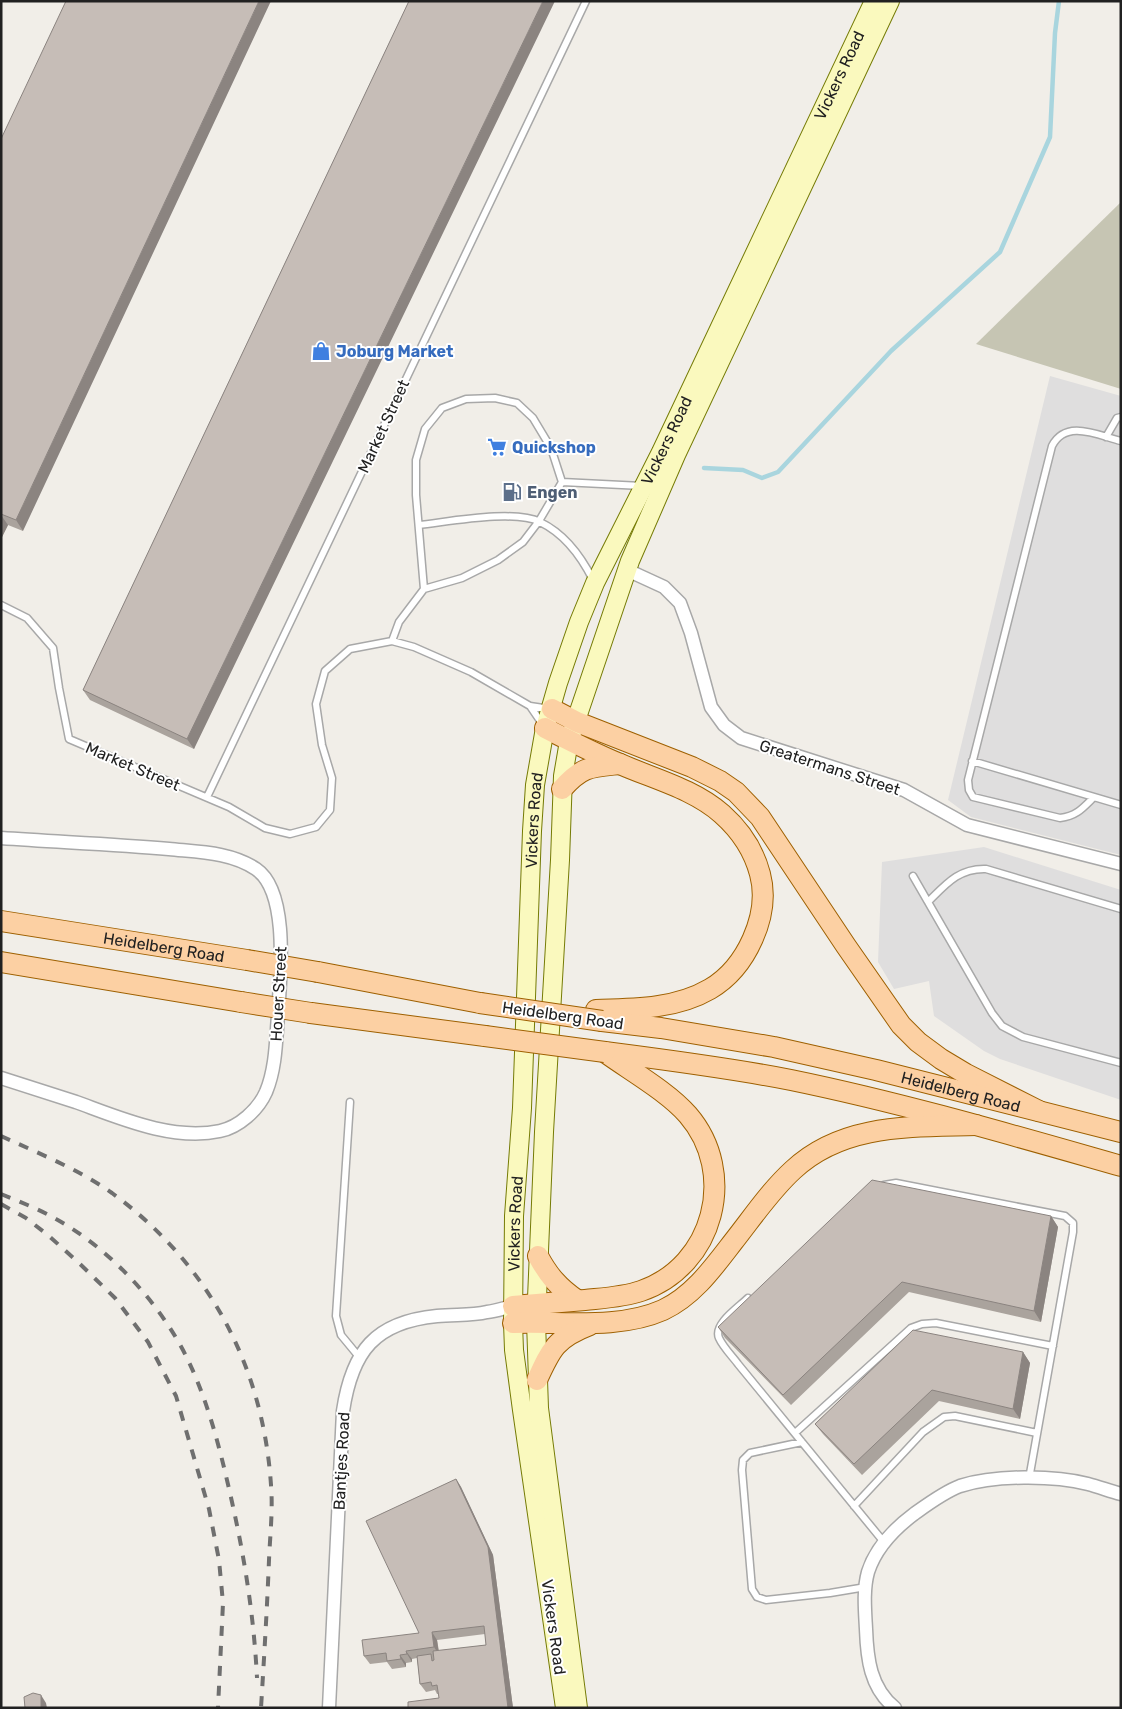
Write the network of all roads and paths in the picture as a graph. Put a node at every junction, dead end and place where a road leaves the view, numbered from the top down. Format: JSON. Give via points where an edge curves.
{"nodes":[{"id":1,"x":586,"y":1,"type":"edge"},
{"id":2,"x":874,"y":1,"type":"edge"},
{"id":3,"x":890,"y":1,"type":"edge"},
{"id":4,"x":1121,"y":417,"type":"edge"},
{"id":5,"x":1106,"y":437,"type":"junction"},
{"id":6,"x":1121,"y":441,"type":"edge"},
{"id":7,"x":562,"y":482,"type":"junction"},
{"id":8,"x":642,"y":486,"type":"junction"},
{"id":9,"x":539,"y":521,"type":"junction"},
{"id":10,"x":419,"y":525,"type":"junction"},
{"id":11,"x":627,"y":570,"type":"junction"},
{"id":12,"x":595,"y":583,"type":"junction"},
{"id":13,"x":424,"y":589,"type":"junction"},
{"id":14,"x":1,"y":605,"type":"edge"},
{"id":15,"x":392,"y":641,"type":"junction"},
{"id":16,"x":530,"y":706,"type":"junction"},
{"id":17,"x":552,"y":709,"type":"junction"},
{"id":18,"x":577,"y":722,"type":"junction"},
{"id":19,"x":545,"y":728,"type":"junction"},
{"id":20,"x":569,"y":741,"type":"junction"},
{"id":21,"x":972,"y":761,"type":"junction"},
{"id":22,"x":620,"y":764,"type":"junction"},
{"id":23,"x":562,"y":789,"type":"junction"},
{"id":24,"x":207,"y":797,"type":"junction"},
{"id":25,"x":1092,"y":798,"type":"junction"},
{"id":26,"x":1121,"y":806,"type":"edge"},
{"id":27,"x":1,"y":838,"type":"edge"},
{"id":28,"x":1121,"y":864,"type":"edge"},
{"id":29,"x":913,"y":876,"type":"dead end"},
{"id":30,"x":928,"y":902,"type":"junction"},
{"id":31,"x":1121,"y":909,"type":"edge"},
{"id":32,"x":1,"y":921,"type":"edge"},
{"id":33,"x":1,"y":962,"type":"edge"},
{"id":34,"x":1,"y":971,"type":"edge"},
{"id":35,"x":70,"y":972,"type":"junction"},
{"id":36,"x":599,"y":1016,"type":"junction"},
{"id":37,"x":604,"y":1052,"type":"junction"},
{"id":38,"x":1121,"y":1062,"type":"edge"},
{"id":39,"x":1,"y":1078,"type":"edge"},
{"id":40,"x":350,"y":1102,"type":"dead end"},
{"id":41,"x":1039,"y":1111,"type":"junction"},
{"id":42,"x":976,"y":1125,"type":"junction"},
{"id":43,"x":1121,"y":1132,"type":"edge"},
{"id":44,"x":1121,"y":1166,"type":"edge"},
{"id":45,"x":879,"y":1186,"type":"edge"},
{"id":46,"x":538,"y":1256,"type":"junction"},
{"id":47,"x":755,"y":1292,"type":"edge"},
{"id":48,"x":577,"y":1300,"type":"junction"},
{"id":49,"x":536,"y":1313,"type":"junction"},
{"id":50,"x":513,"y":1314,"type":"junction"},
{"id":51,"x":599,"y":1322,"type":"junction"},
{"id":52,"x":1052,"y":1346,"type":"junction"},
{"id":53,"x":360,"y":1358,"type":"junction"},
{"id":54,"x":537,"y":1380,"type":"junction"},
{"id":55,"x":1037,"y":1433,"type":"junction"},
{"id":56,"x":795,"y":1434,"type":"junction"},
{"id":57,"x":802,"y":1442,"type":"junction"},
{"id":58,"x":1029,"y":1479,"type":"junction"},
{"id":59,"x":1121,"y":1494,"type":"edge"},
{"id":60,"x":854,"y":1506,"type":"junction"},
{"id":61,"x":883,"y":1541,"type":"junction"},
{"id":62,"x":866,"y":1586,"type":"junction"},
{"id":63,"x":329,"y":1708,"type":"edge"},
{"id":64,"x":565,"y":1708,"type":"edge"},
{"id":65,"x":578,"y":1708,"type":"edge"},
{"id":66,"x":895,"y":1708,"type":"edge"}],
"edges":[{"from":1,"to":24,"type":"lane","name":"Market Street"},
{"from":2,"to":8,"type":"main road","name":"Vickers Road"},
{"from":3,"to":11,"type":"main road","name":"Vickers Road","via":[[676,455]]},
{"from":4,"to":5,"type":"lane","via":[[1117,418]]},
{"from":5,"to":6,"type":"lane"},
{"from":5,"to":21,"type":"lane","via":[[1068,430],[1057,437],[1052,446]]},
{"from":7,"to":8,"type":"lane"},
{"from":7,"to":9,"type":"lane"},
{"from":7,"to":10,"type":"lane","via":[[551,448],[533,418],[517,403],[495,398],[466,399],[442,408],[425,429],[416,460]]},
{"from":8,"to":12,"type":"main road","name":"Vickers Road"},
{"from":9,"to":10,"type":"lane","via":[[522,517],[493,517]]},
{"from":9,"to":12,"type":"lane","via":[[575,549]]},
{"from":9,"to":13,"type":"lane","via":[[522,542],[498,560],[462,578]]},
{"from":10,"to":13,"type":"lane"},
{"from":11,"to":18,"type":"main road","name":"Vickers Road"},
{"from":11,"to":28,"type":"street","name":"Greatermans Street","via":[[664,588],[680,604],[711,707],[724,725],[741,738],[904,790],[967,825]]},
{"from":12,"to":17,"type":"main road","name":"Vickers Road","via":[[558,683]]},
{"from":13,"to":15,"type":"lane","via":[[399,622]]},
{"from":14,"to":24,"type":"lane","name":"Market Street","via":[[26,618],[53,648],[69,740]]},
{"from":15,"to":16,"type":"lane","name":"Market Street","via":[[471,672]]},
{"from":15,"to":24,"type":"lane","name":"Market Street","via":[[350,649],[325,671],[316,704],[322,745],[332,778],[330,810],[316,827],[290,834],[266,828]]},
{"from":16,"to":17,"type":"lane","name":"Market Street"},
{"from":16,"to":19,"type":"lane","name":"Market Street"},
{"from":17,"to":18,"type":"main road"},
{"from":17,"to":19,"type":"main road","name":"Vickers Road"},
{"from":18,"to":20,"type":"main road","name":"Vickers Road"},
{"from":18,"to":41,"type":"main road","via":[[692,767],[736,792],[760,817],[901,1025],[941,1059]]},
{"from":19,"to":20,"type":"main road"},
{"from":19,"to":50,"type":"main road","name":"Vickers Road","via":[[535,785],[522,1108],[514,1216]]},
{"from":20,"to":22,"type":"main road"},
{"from":20,"to":23,"type":"main road","name":"Vickers Road"},
{"from":21,"to":25,"type":"lane"},
{"from":21,"to":25,"type":"lane","via":[[968,790],[973,797],[1060,818],[1078,813]]},
{"from":22,"to":23,"type":"main road","via":[[586,769],[574,775]]},
{"from":22,"to":36,"type":"main road","via":[[709,803],[728,820],[746,841],[755,859],[762,886],[762,904],[759,920],[742,959],[728,976],[710,989],[671,1004]]},
{"from":23,"to":46,"type":"main road","name":"Vickers Road"},
{"from":25,"to":26,"type":"lane"},
{"from":27,"to":39,"type":"street","name":"Houer Street","via":[[218,854],[241,861],[258,870],[270,885],[282,950],[273,1072],[256,1110],[222,1131],[197,1134],[153,1127]]},
{"from":29,"to":30,"type":"lane"},
{"from":30,"to":31,"type":"lane","via":[[961,873],[986,869]]},
{"from":30,"to":38,"type":"lane","via":[[1002,1026],[1023,1038]]},
{"from":32,"to":36,"type":"main road","name":"Heidelberg Road","bridge":true,"via":[[318,972],[480,1003]]},
{"from":33,"to":35,"type":"main road","name":"Heidelberg Road"},
{"from":34,"to":35,"type":"main road"},
{"from":35,"to":37,"type":"main road","name":"Heidelberg Road","bridge":true,"via":[[312,1014]]},
{"from":36,"to":41,"type":"main road","name":"Heidelberg Road","via":[[774,1047]]},
{"from":37,"to":42,"type":"main road","name":"Heidelberg Road","via":[[791,1080]]},
{"from":37,"to":48,"type":"main road","via":[[687,1114],[708,1148],[713,1167],[714,1201],[705,1234],[696,1250],[669,1276],[641,1291]]},
{"from":40,"to":53,"type":"lane","via":[[336,1316],[341,1334]]},
{"from":41,"to":43,"type":"main road","name":"Heidelberg Road"},
{"from":42,"to":44,"type":"main road","name":"Heidelberg Road"},
{"from":42,"to":51,"type":"main road","via":[[884,1129],[857,1134],[831,1144],[793,1170],[698,1285],[683,1298],[642,1318]]},
{"from":45,"to":52,"type":"lane","via":[[896,1183],[1065,1216],[1073,1223]]},
{"from":46,"to":48,"type":"main road","via":[[551,1279]]},
{"from":46,"to":49,"type":"main road","name":"Vickers Road"},
{"from":47,"to":56,"type":"lane","via":[[722,1321],[718,1337]]},
{"from":48,"to":49,"type":"main road"},
{"from":49,"to":50,"type":"main road"},
{"from":49,"to":51,"type":"main road"},
{"from":49,"to":54,"type":"main road","name":"Vickers Road"},
{"from":50,"to":53,"type":"street","name":"Bantjes Road","via":[[486,1313],[410,1320],[375,1337]]},
{"from":50,"to":64,"type":"main road","name":"Vickers Road","via":[[514,1350]]},
{"from":51,"to":54,"type":"main road","via":[[573,1331],[555,1345]]},
{"from":52,"to":55,"type":"lane"},
{"from":52,"to":56,"type":"lane","via":[[936,1323],[922,1324],[911,1328]]},
{"from":53,"to":63,"type":"street","name":"Bantjes Road","via":[[346,1389],[343,1411]]},
{"from":54,"to":65,"type":"main road","name":"Vickers Road"},
{"from":55,"to":58,"type":"lane"},
{"from":55,"to":60,"type":"lane","via":[[955,1416],[944,1418],[924,1432]]},
{"from":56,"to":57,"type":"lane"},
{"from":57,"to":60,"type":"lane"},
{"from":57,"to":62,"type":"lane","via":[[750,1453],[743,1460],[752,1589],[766,1600]]},
{"from":58,"to":59,"type":"street","via":[[1087,1484]]},
{"from":58,"to":61,"type":"street","via":[[1005,1478],[958,1487],[907,1519]]},
{"from":60,"to":61,"type":"lane"},
{"from":61,"to":62,"type":"street","via":[[868,1573]]},
{"from":62,"to":66,"type":"street","via":[[867,1648],[871,1671],[876,1686]]}]}
